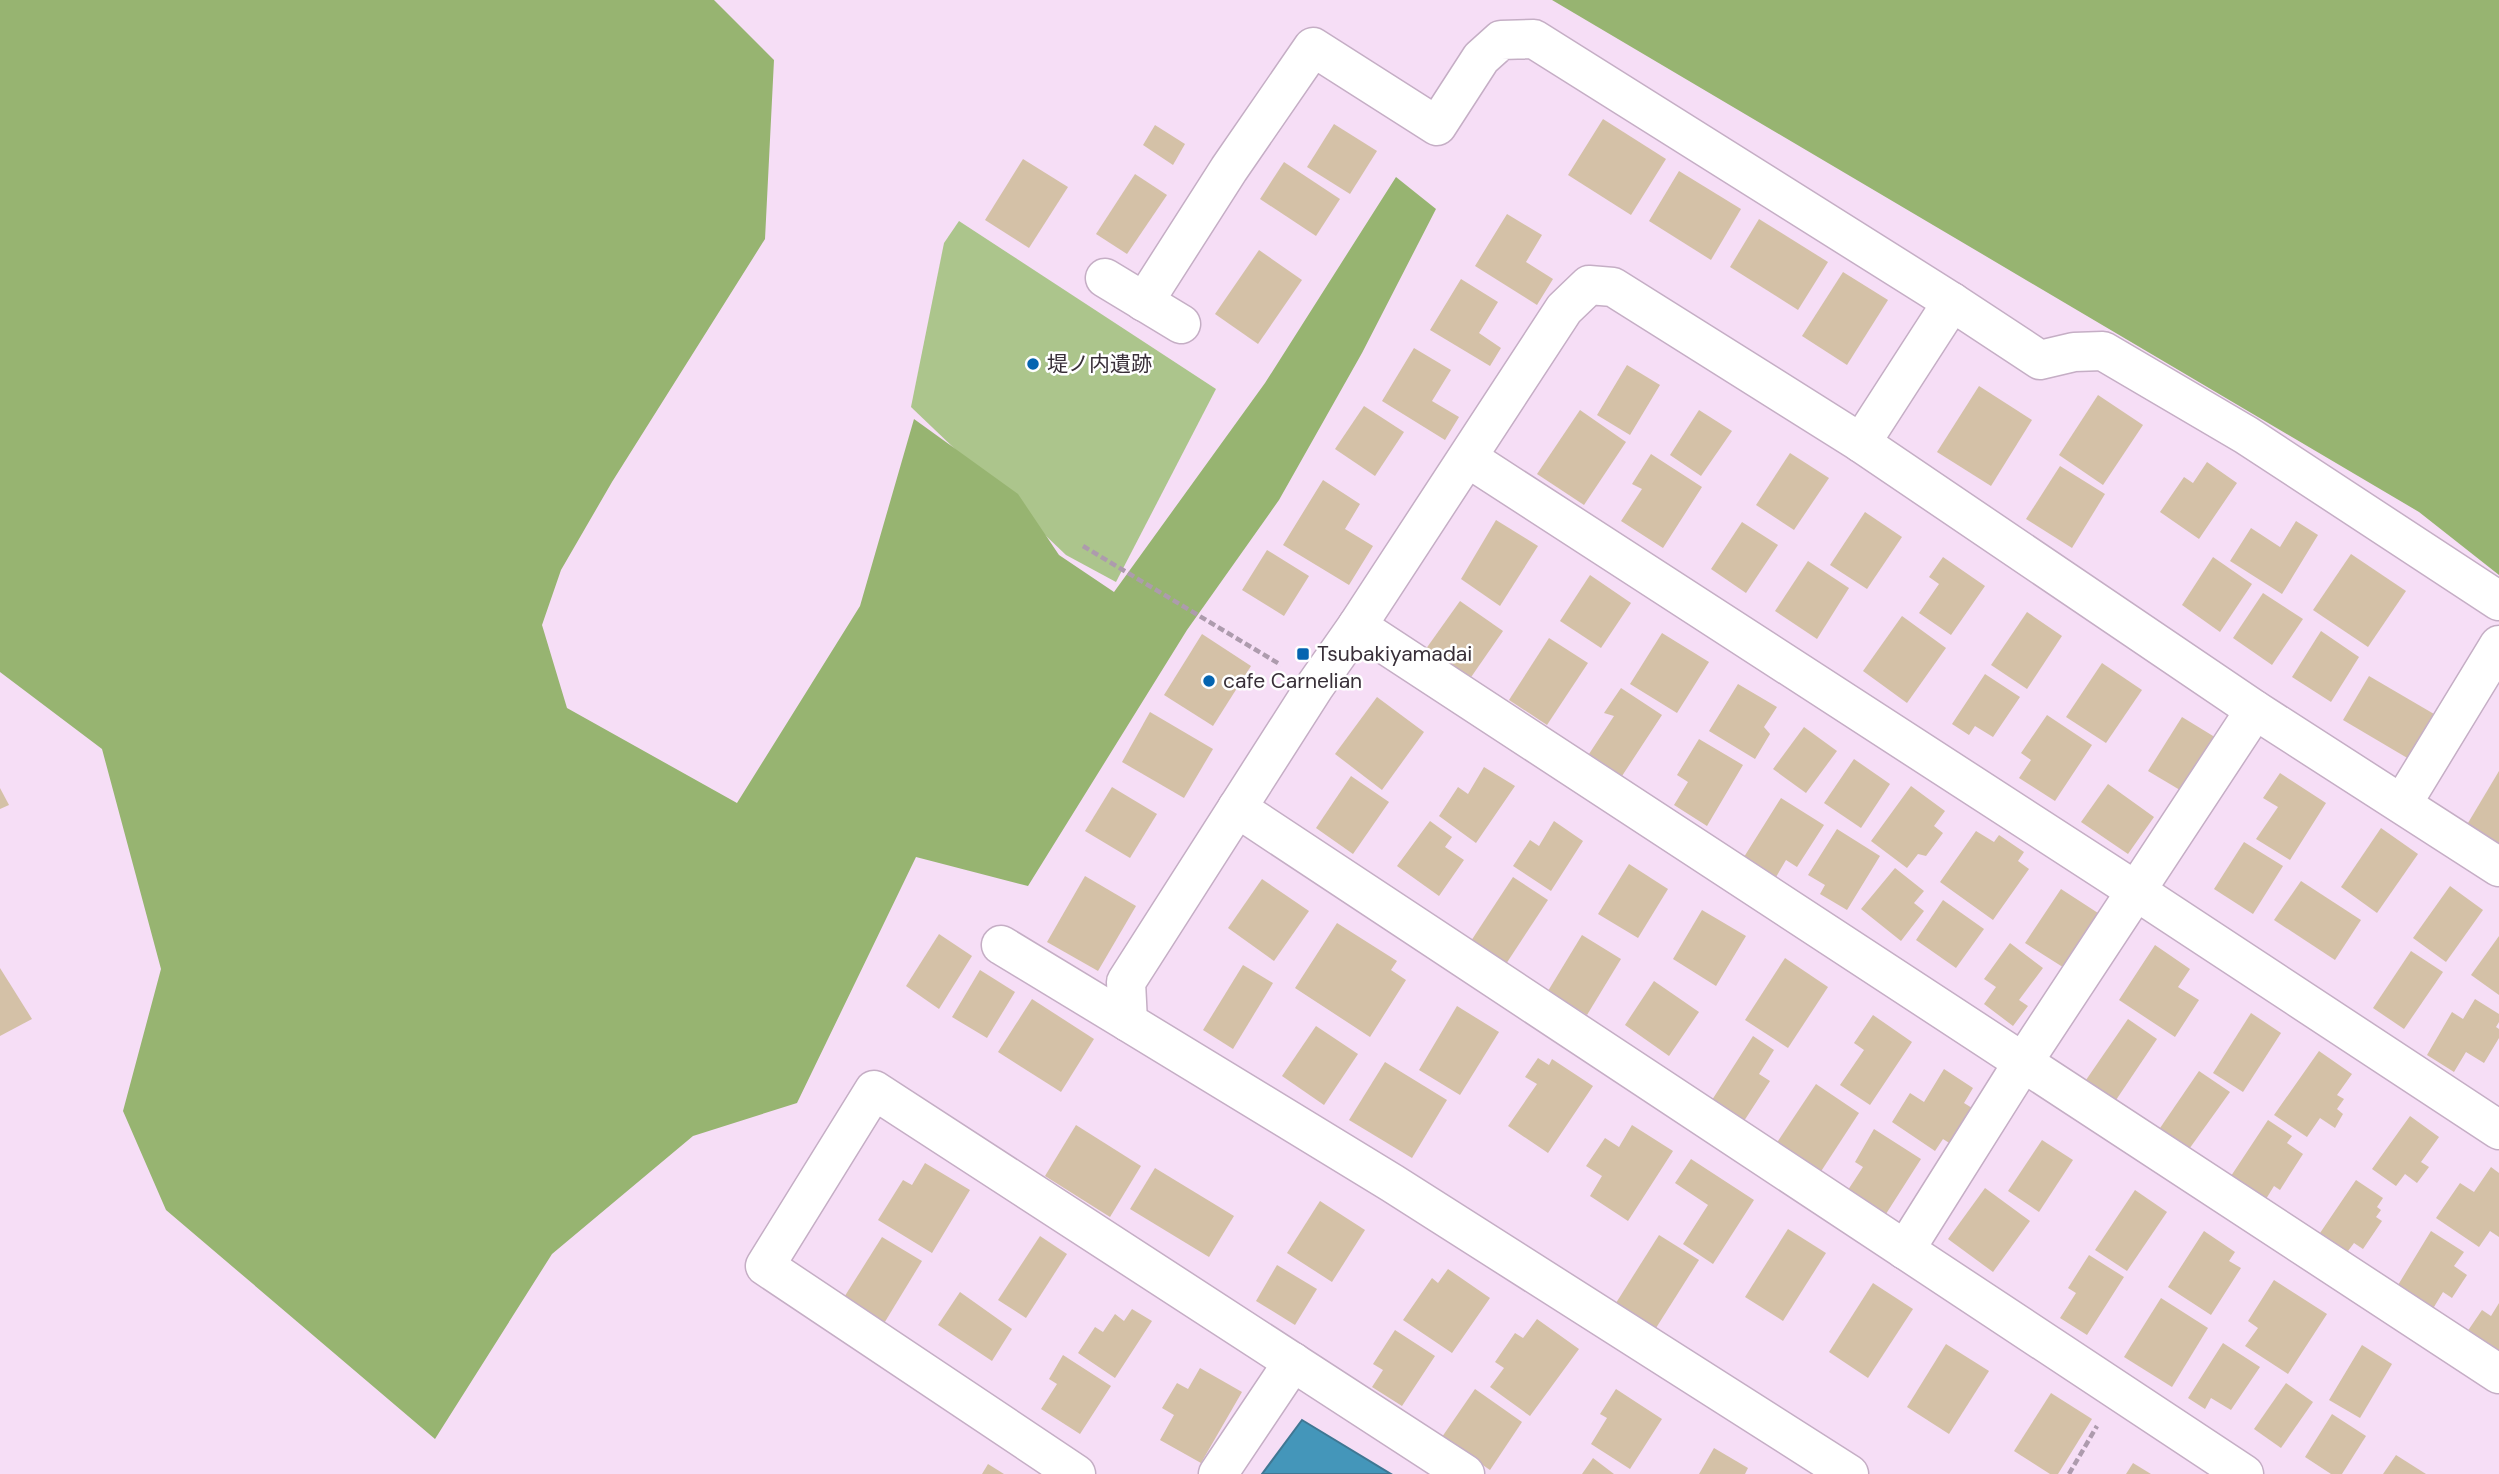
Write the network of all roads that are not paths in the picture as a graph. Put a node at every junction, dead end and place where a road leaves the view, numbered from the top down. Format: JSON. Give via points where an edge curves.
{"nodes":[{"id":1,"x":1105,"y":278,"type":"dead end"},
{"id":2,"x":1144,"y":302,"type":"junction"},
{"id":3,"x":1952,"y":302,"type":"junction"},
{"id":4,"x":1181,"y":324,"type":"dead end"},
{"id":5,"x":1861,"y":443,"type":"junction"},
{"id":6,"x":1468,"y":458,"type":"junction"},
{"id":7,"x":2499,"y":601,"type":"edge"},
{"id":8,"x":1357,"y":626,"type":"junction"},
{"id":9,"x":2499,"y":645,"type":"edge"},
{"id":10,"x":2255,"y":710,"type":"junction"},
{"id":11,"x":2402,"y":804,"type":"junction"},
{"id":12,"x":1237,"y":808,"type":"junction"},
{"id":13,"x":2499,"y":867,"type":"edge"},
{"id":14,"x":2136,"y":891,"type":"junction"},
{"id":15,"x":1001,"y":945,"type":"dead end"},
{"id":16,"x":1128,"y":1022,"type":"junction"},
{"id":17,"x":2023,"y":1062,"type":"junction"},
{"id":18,"x":2499,"y":1130,"type":"edge"},
{"id":19,"x":1905,"y":1250,"type":"junction"},
{"id":20,"x":1293,"y":1362,"type":"junction"},
{"id":21,"x":2499,"y":1374,"type":"edge"},
{"id":22,"x":1076,"y":1474,"type":"edge"},
{"id":23,"x":1218,"y":1474,"type":"edge"},
{"id":24,"x":1465,"y":1474,"type":"edge"},
{"id":25,"x":1849,"y":1474,"type":"edge"},
{"id":26,"x":2244,"y":1474,"type":"edge"}],
"edges":[{"from":1,"to":2,"type":"street"},
{"from":2,"to":3,"type":"street","via":[[1313,47],[1437,125],[1481,58],[1501,40],[1534,38]]},
{"from":2,"to":4,"type":"street"},
{"from":3,"to":5,"type":"street"},
{"from":3,"to":7,"type":"street","via":[[2040,360],[2103,351],[2246,435]]},
{"from":5,"to":6,"type":"street","via":[[1613,287],[1589,285],[1564,309]]},
{"from":5,"to":10,"type":"street"},
{"from":6,"to":8,"type":"street"},
{"from":6,"to":14,"type":"street"},
{"from":8,"to":12,"type":"street"},
{"from":8,"to":17,"type":"street"},
{"from":9,"to":11,"type":"street"},
{"from":10,"to":11,"type":"street"},
{"from":10,"to":14,"type":"street"},
{"from":11,"to":13,"type":"street"},
{"from":12,"to":16,"type":"street","via":[[1126,982]]},
{"from":12,"to":19,"type":"street"},
{"from":14,"to":17,"type":"street"},
{"from":14,"to":18,"type":"street"},
{"from":15,"to":16,"type":"street"},
{"from":16,"to":25,"type":"street","via":[[1392,1183]]},
{"from":17,"to":19,"type":"street"},
{"from":17,"to":21,"type":"street"},
{"from":19,"to":26,"type":"street"},
{"from":20,"to":22,"type":"street","via":[[874,1090],[765,1266]]},
{"from":20,"to":23,"type":"street"},
{"from":20,"to":24,"type":"street"}]}
